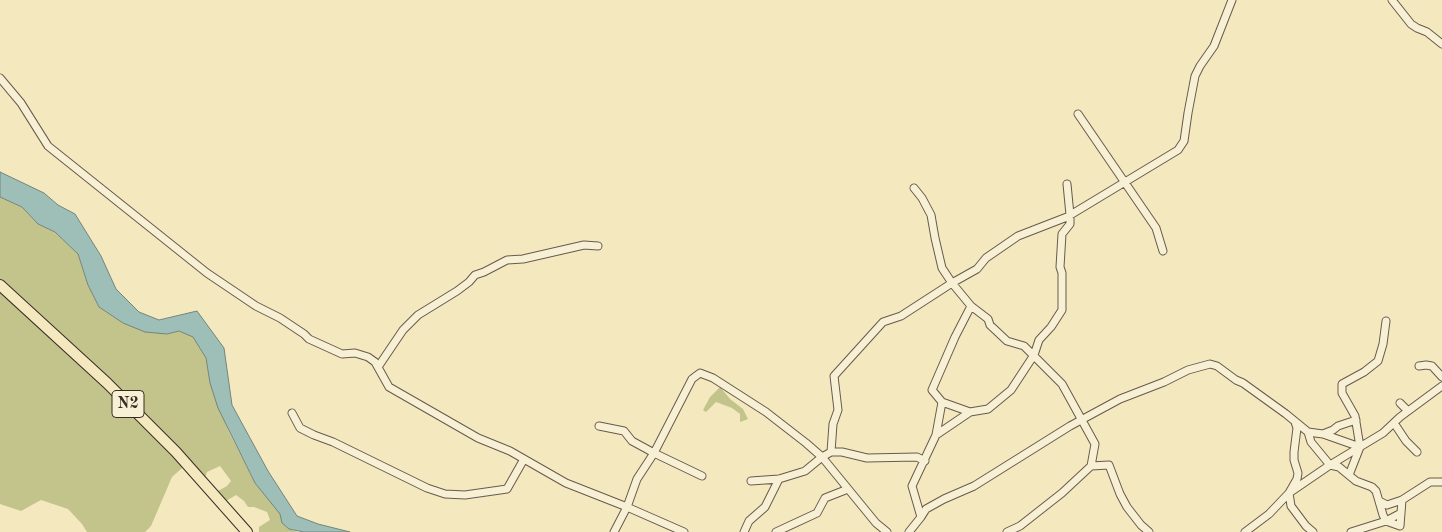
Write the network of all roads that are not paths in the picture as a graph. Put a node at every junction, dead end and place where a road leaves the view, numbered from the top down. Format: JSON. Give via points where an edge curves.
{"nodes":[{"id":1,"x":1232,"y":0,"type":"edge"},
{"id":2,"x":1392,"y":0,"type":"edge"},
{"id":3,"x":1442,"y":44,"type":"edge"},
{"id":4,"x":0,"y":78,"type":"edge"},
{"id":5,"x":1078,"y":114,"type":"dead end"},
{"id":6,"x":1124,"y":182,"type":"junction"},
{"id":7,"x":1067,"y":184,"type":"dead end"},
{"id":8,"x":914,"y":188,"type":"dead end"},
{"id":9,"x":1070,"y":215,"type":"junction"},
{"id":10,"x":598,"y":246,"type":"dead end"},
{"id":11,"x":1163,"y":251,"type":"dead end"},
{"id":12,"x":952,"y":283,"type":"junction"},
{"id":13,"x":0,"y":285,"type":"edge"},
{"id":14,"x":971,"y":306,"type":"junction"},
{"id":15,"x":1386,"y":321,"type":"dead end"},
{"id":16,"x":1039,"y":340,"type":"junction"},
{"id":17,"x":1024,"y":346,"type":"junction"},
{"id":18,"x":1034,"y":355,"type":"junction"},
{"id":19,"x":1419,"y":366,"type":"dead end"},
{"id":20,"x":378,"y":367,"type":"junction"},
{"id":21,"x":1442,"y":377,"type":"edge"},
{"id":22,"x":1442,"y":386,"type":"edge"},
{"id":23,"x":942,"y":402,"type":"junction"},
{"id":24,"x":1400,"y":404,"type":"dead end"},
{"id":25,"x":1408,"y":411,"type":"junction"},
{"id":26,"x":970,"y":412,"type":"junction"},
{"id":27,"x":292,"y":413,"type":"dead end"},
{"id":28,"x":1081,"y":420,"type":"junction"},
{"id":29,"x":1356,"y":420,"type":"junction"},
{"id":30,"x":1295,"y":421,"type":"junction"},
{"id":31,"x":1394,"y":423,"type":"junction"},
{"id":32,"x":599,"y":426,"type":"dead end"},
{"id":33,"x":1308,"y":432,"type":"junction"},
{"id":34,"x":1323,"y":434,"type":"junction"},
{"id":35,"x":936,"y":435,"type":"junction"},
{"id":36,"x":1360,"y":446,"type":"junction"},
{"id":37,"x":832,"y":452,"type":"junction"},
{"id":38,"x":1417,"y":452,"type":"dead end"},
{"id":39,"x":654,"y":453,"type":"junction"},
{"id":40,"x":822,"y":457,"type":"junction"},
{"id":41,"x":524,"y":460,"type":"junction"},
{"id":42,"x":925,"y":461,"type":"junction"},
{"id":43,"x":1330,"y":465,"type":"junction"},
{"id":44,"x":1091,"y":466,"type":"junction"},
{"id":45,"x":1349,"y":475,"type":"junction"},
{"id":46,"x":702,"y":476,"type":"dead end"},
{"id":47,"x":779,"y":479,"type":"junction"},
{"id":48,"x":751,"y":481,"type":"dead end"},
{"id":49,"x":1442,"y":482,"type":"edge"},
{"id":50,"x":848,"y":490,"type":"junction"},
{"id":51,"x":1289,"y":493,"type":"junction"},
{"id":52,"x":1402,"y":500,"type":"junction"},
{"id":53,"x":1379,"y":501,"type":"junction"},
{"id":54,"x":626,"y":507,"type":"junction"},
{"id":55,"x":1401,"y":513,"type":"junction"},
{"id":56,"x":921,"y":517,"type":"junction"},
{"id":57,"x":1386,"y":521,"type":"junction"},
{"id":58,"x":1401,"y":529,"type":"edge"},
{"id":59,"x":247,"y":532,"type":"edge"},
{"id":60,"x":614,"y":532,"type":"edge"},
{"id":61,"x":684,"y":532,"type":"edge"},
{"id":62,"x":744,"y":532,"type":"edge"},
{"id":63,"x":776,"y":532,"type":"edge"},
{"id":64,"x":887,"y":532,"type":"edge"},
{"id":65,"x":910,"y":532,"type":"edge"},
{"id":66,"x":1007,"y":532,"type":"edge"},
{"id":67,"x":1149,"y":532,"type":"edge"},
{"id":68,"x":1245,"y":532,"type":"edge"},
{"id":69,"x":1313,"y":532,"type":"edge"},
{"id":70,"x":1351,"y":532,"type":"edge"}],
"edges":[{"from":1,"to":6,"type":"street","via":[[1214,46],[1195,76],[1186,132],[1180,148]]},
{"from":2,"to":3,"type":"street","via":[[1410,24]]},
{"from":4,"to":20,"type":"street","via":[[21,103],[48,146],[206,273],[309,339],[342,354],[356,353],[368,357]]},
{"from":5,"to":6,"type":"street"},
{"from":6,"to":9,"type":"street"},
{"from":6,"to":11,"type":"street","via":[[1156,228]]},
{"from":7,"to":9,"type":"street"},
{"from":8,"to":12,"type":"street","via":[[930,215],[942,268]]},
{"from":9,"to":12,"type":"street","via":[[1018,236],[986,258],[978,269]]},
{"from":9,"to":16,"type":"street","via":[[1070,224],[1062,234],[1062,310]]},
{"from":10,"to":20,"type":"street","via":[[584,245],[507,260],[475,275],[457,291],[418,315],[403,330]]},
{"from":12,"to":14,"type":"street"},
{"from":12,"to":37,"type":"street","via":[[900,316],[883,322],[834,376],[838,410],[833,424]]},
{"from":13,"to":59,"type":"highway","number":"N2","via":[[107,383],[176,452]]},
{"from":14,"to":17,"type":"street","via":[[988,319],[1007,341]]},
{"from":14,"to":23,"type":"street","via":[[932,390]]},
{"from":15,"to":29,"type":"street","via":[[1378,361],[1342,384],[1342,393]]},
{"from":16,"to":17,"type":"street"},
{"from":16,"to":18,"type":"street"},
{"from":17,"to":18,"type":"street"},
{"from":18,"to":26,"type":"street","via":[[1011,390],[988,409]]},
{"from":18,"to":28,"type":"street","via":[[1062,384]]},
{"from":19,"to":21,"type":"street","via":[[1432,366]]},
{"from":20,"to":41,"type":"street","via":[[390,386],[399,393]]},
{"from":22,"to":25,"type":"street"},
{"from":23,"to":26,"type":"street"},
{"from":23,"to":35,"type":"street"},
{"from":24,"to":25,"type":"street"},
{"from":25,"to":31,"type":"street"},
{"from":26,"to":35,"type":"street"},
{"from":27,"to":41,"type":"street","via":[[300,428],[445,494],[465,495],[507,489]]},
{"from":28,"to":30,"type":"street","via":[[1120,399],[1210,364],[1243,383]]},
{"from":28,"to":44,"type":"street","via":[[1095,444]]},
{"from":28,"to":56,"type":"street","via":[[974,486],[926,509]]},
{"from":29,"to":34,"type":"street"},
{"from":29,"to":36,"type":"street"},
{"from":30,"to":33,"type":"street"},
{"from":30,"to":51,"type":"street","via":[[1294,460],[1298,473]]},
{"from":31,"to":36,"type":"street"},
{"from":31,"to":38,"type":"street"},
{"from":32,"to":39,"type":"street","via":[[624,430],[632,441]]},
{"from":33,"to":34,"type":"street"},
{"from":33,"to":43,"type":"street","via":[[1311,442]]},
{"from":34,"to":36,"type":"street"},
{"from":35,"to":42,"type":"street"},
{"from":36,"to":43,"type":"street"},
{"from":36,"to":45,"type":"street"},
{"from":37,"to":40,"type":"street"},
{"from":37,"to":42,"type":"street","via":[[867,458],[917,457]]},
{"from":39,"to":40,"type":"street","via":[[692,378],[700,373],[766,412]]},
{"from":39,"to":46,"type":"street"},
{"from":39,"to":54,"type":"street","via":[[637,480]]},
{"from":40,"to":47,"type":"street","via":[[805,471]]},
{"from":40,"to":50,"type":"street"},
{"from":41,"to":54,"type":"street","via":[[566,483]]},
{"from":42,"to":56,"type":"street","via":[[912,486]]},
{"from":43,"to":45,"type":"street"},
{"from":43,"to":51,"type":"street"},
{"from":44,"to":66,"type":"street","via":[[1020,526]]},
{"from":44,"to":67,"type":"street","via":[[1109,465],[1120,494]]},
{"from":45,"to":53,"type":"street","via":[[1372,487]]},
{"from":47,"to":48,"type":"street"},
{"from":47,"to":62,"type":"street","via":[[765,507],[749,521]]},
{"from":49,"to":52,"type":"street","via":[[1430,482]]},
{"from":50,"to":63,"type":"street","via":[[825,498],[817,513]]},
{"from":50,"to":64,"type":"street"},
{"from":51,"to":68,"type":"street"},
{"from":51,"to":69,"type":"street","via":[[1291,506]]},
{"from":52,"to":53,"type":"street","via":[[1387,505]]},
{"from":52,"to":55,"type":"street"},
{"from":53,"to":57,"type":"street"},
{"from":54,"to":60,"type":"street"},
{"from":54,"to":61,"type":"street"},
{"from":55,"to":57,"type":"street"},
{"from":55,"to":58,"type":"street"},
{"from":56,"to":65,"type":"street"},
{"from":57,"to":58,"type":"street"},
{"from":57,"to":70,"type":"street"}]}
